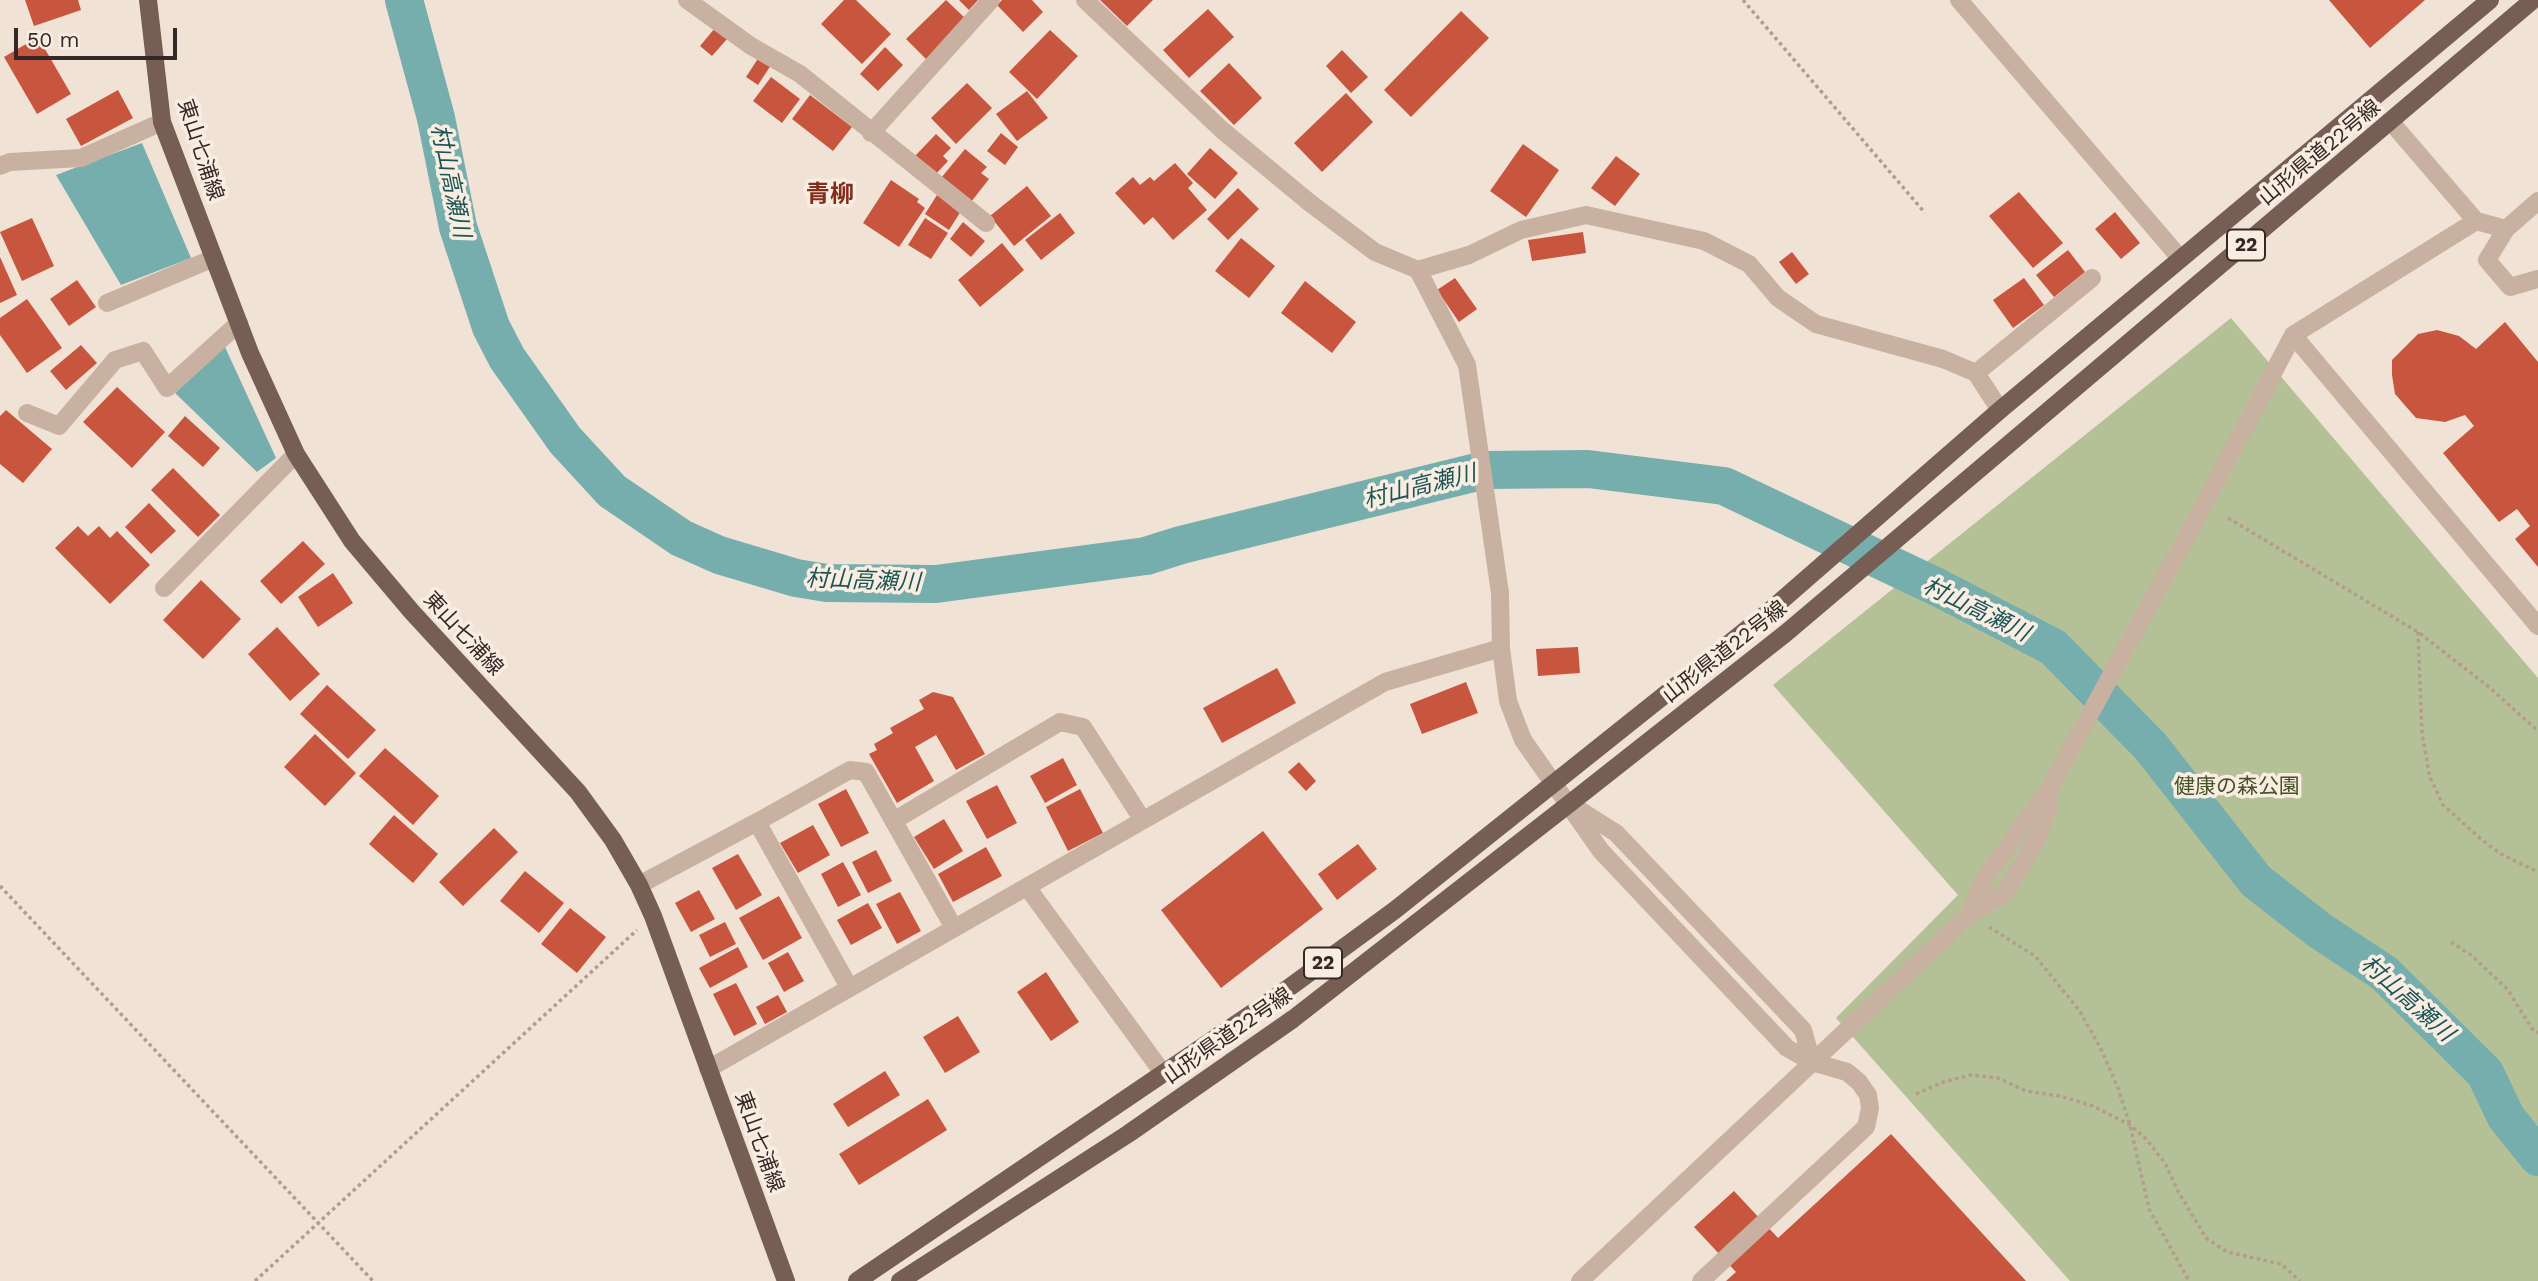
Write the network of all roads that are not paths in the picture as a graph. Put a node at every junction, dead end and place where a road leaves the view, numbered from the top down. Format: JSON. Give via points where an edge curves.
{"nodes":[{"id":1,"x":148,"y":0,"type":"edge"},
{"id":2,"x":687,"y":0,"type":"edge"},
{"id":3,"x":992,"y":0,"type":"edge"},
{"id":4,"x":1085,"y":0,"type":"edge"},
{"id":5,"x":1959,"y":0,"type":"edge"},
{"id":6,"x":2490,"y":0,"type":"edge"},
{"id":7,"x":2533,"y":0,"type":"edge"},
{"id":8,"x":162,"y":122,"type":"junction"},
{"id":9,"x":2391,"y":122,"type":"junction"},
{"id":10,"x":871,"y":133,"type":"junction"},
{"id":11,"x":0,"y":166,"type":"edge"},
{"id":12,"x":2538,"y":201,"type":"edge"},
{"id":13,"x":2476,"y":221,"type":"junction"},
{"id":14,"x":986,"y":223,"type":"dead end"},
{"id":15,"x":2506,"y":229,"type":"junction"},
{"id":16,"x":214,"y":258,"type":"junction"},
{"id":17,"x":2180,"y":258,"type":"junction"},
{"id":18,"x":1418,"y":270,"type":"junction"},
{"id":19,"x":2092,"y":278,"type":"dead end"},
{"id":20,"x":2538,"y":279,"type":"edge"},
{"id":21,"x":107,"y":303,"type":"dead end"},
{"id":22,"x":239,"y":323,"type":"junction"},
{"id":23,"x":2293,"y":335,"type":"junction"},
{"id":24,"x":1976,"y":373,"type":"junction"},
{"id":25,"x":2000,"y":410,"type":"junction"},
{"id":26,"x":27,"y":413,"type":"dead end"},
{"id":27,"x":296,"y":454,"type":"junction"},
{"id":28,"x":164,"y":589,"type":"dead end"},
{"id":29,"x":2538,"y":626,"type":"edge"},
{"id":30,"x":1501,"y":648,"type":"junction"},
{"id":31,"x":1554,"y":785,"type":"junction"},
{"id":32,"x":2048,"y":791,"type":"junction"},
{"id":33,"x":1569,"y":804,"type":"junction"},
{"id":34,"x":1142,"y":819,"type":"junction"},
{"id":35,"x":895,"y":820,"type":"junction"},
{"id":36,"x":757,"y":822,"type":"junction"},
{"id":37,"x":639,"y":885,"type":"junction"},
{"id":38,"x":1027,"y":887,"type":"junction"},
{"id":39,"x":1969,"y":915,"type":"junction"},
{"id":40,"x":954,"y":928,"type":"junction"},
{"id":41,"x":849,"y":987,"type":"junction"},
{"id":42,"x":1812,"y":1062,"type":"junction"},
{"id":43,"x":708,"y":1069,"type":"junction"},
{"id":44,"x":1163,"y":1073,"type":"junction"},
{"id":45,"x":786,"y":1281,"type":"edge"},
{"id":46,"x":857,"y":1281,"type":"edge"},
{"id":47,"x":900,"y":1281,"type":"edge"},
{"id":48,"x":1580,"y":1281,"type":"edge"},
{"id":49,"x":1701,"y":1281,"type":"edge"}],
"edges":[{"from":1,"to":8,"type":"main road","name":"東山七浦線"},
{"from":2,"to":10,"type":"street","via":[[800,74]]},
{"from":3,"to":10,"type":"street"},
{"from":4,"to":18,"type":"street","via":[[1222,130],[1310,203],[1375,252]]},
{"from":5,"to":17,"type":"street"},
{"from":6,"to":17,"type":"main road","name":"山形県道22号線","number":"22"},
{"from":7,"to":9,"type":"main road","name":"山形県道22号線","number":"22"},
{"from":8,"to":11,"type":"street","via":[[81,158]]},
{"from":8,"to":16,"type":"main road","name":"東山七浦線"},
{"from":9,"to":13,"type":"street"},
{"from":9,"to":33,"type":"main road","name":"山形県道22号線","number":"22","via":[[1786,633]]},
{"from":10,"to":14,"type":"street"},
{"from":12,"to":15,"type":"street"},
{"from":13,"to":15,"type":"street"},
{"from":13,"to":23,"type":"street"},
{"from":15,"to":20,"type":"street","via":[[2487,260],[2510,287]]},
{"from":16,"to":21,"type":"street"},
{"from":16,"to":22,"type":"main road","name":"東山七浦線"},
{"from":17,"to":25,"type":"main road","name":"山形県道22号線","number":"22"},
{"from":18,"to":24,"type":"street","via":[[1469,255],[1521,230],[1586,215],[1704,241],[1749,264],[1778,298],[1816,324]]},
{"from":18,"to":30,"type":"street","via":[[1467,365],[1500,593]]},
{"from":19,"to":24,"type":"street"},
{"from":22,"to":26,"type":"street","via":[[167,388],[143,351],[116,360],[59,426]]},
{"from":22,"to":27,"type":"main road","name":"東山七浦線"},
{"from":23,"to":29,"type":"street"},
{"from":23,"to":32,"type":"street"},
{"from":24,"to":25,"type":"street"},
{"from":25,"to":31,"type":"main road","name":"山形県道22号線","number":"22","via":[[1766,614]]},
{"from":27,"to":28,"type":"street"},
{"from":27,"to":37,"type":"main road","name":"東山七浦線","via":[[352,541],[578,792]]},
{"from":30,"to":31,"type":"street","via":[[1508,701],[1523,740]]},
{"from":30,"to":34,"type":"street","via":[[1385,682]]},
{"from":31,"to":33,"type":"street"},
{"from":31,"to":44,"type":"main road","name":"山形県道22号線","number":"22","via":[[1395,910]]},
{"from":32,"to":39,"type":"street","via":[[1984,879]]},
{"from":32,"to":39,"type":"street","via":[[2048,810],[2038,837],[2006,892]]},
{"from":33,"to":42,"type":"street","via":[[1616,833],[1803,1030]]},
{"from":33,"to":47,"type":"main road","name":"山形県道22号線","number":"22","via":[[1293,1018],[1128,1134]]},
{"from":34,"to":35,"type":"street","via":[[1083,727],[1060,722]]},
{"from":34,"to":38,"type":"street"},
{"from":35,"to":36,"type":"street","via":[[866,772],[850,770]]},
{"from":35,"to":40,"type":"street"},
{"from":36,"to":37,"type":"street"},
{"from":36,"to":41,"type":"street"},
{"from":37,"to":43,"type":"main road","name":"東山七浦線"},
{"from":38,"to":40,"type":"street"},
{"from":38,"to":44,"type":"street"},
{"from":39,"to":42,"type":"street"},
{"from":40,"to":41,"type":"street"},
{"from":41,"to":43,"type":"street"},
{"from":42,"to":48,"type":"street"},
{"from":42,"to":49,"type":"street","via":[[1847,1072],[1859,1082],[1868,1095],[1866,1127]]},
{"from":43,"to":45,"type":"main road","name":"東山七浦線"},
{"from":44,"to":46,"type":"main road","name":"山形県道22号線","number":"22"}]}
